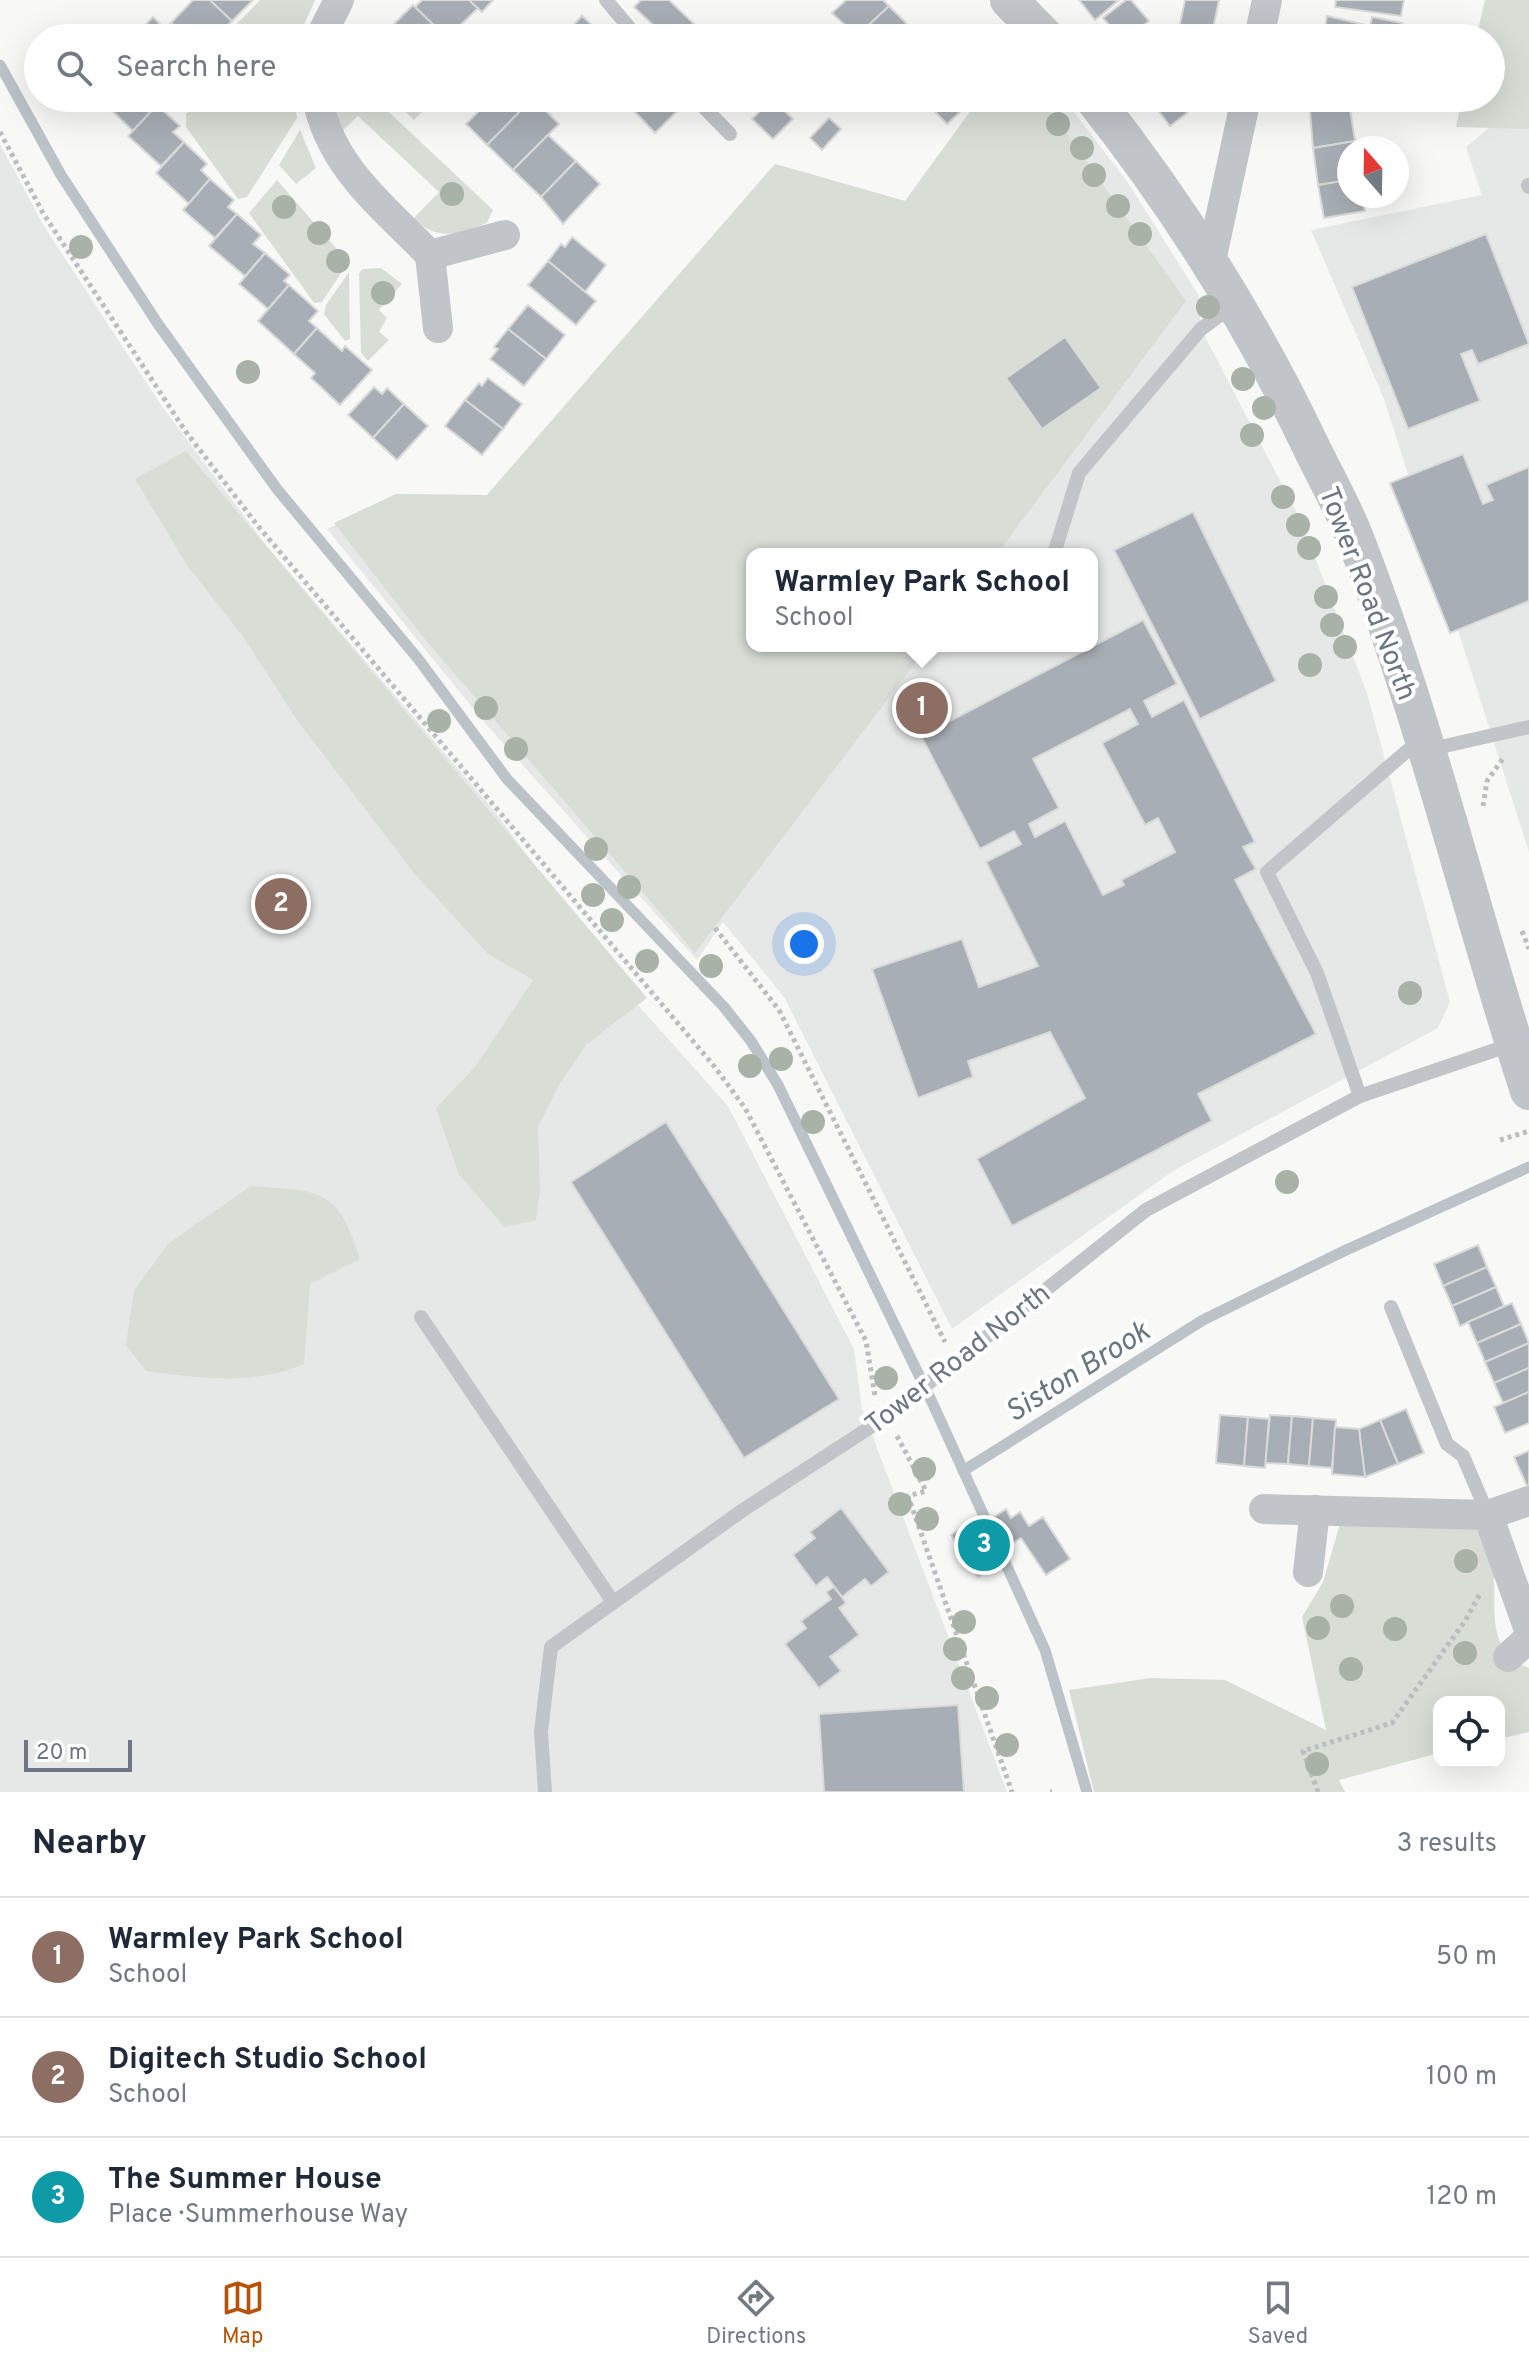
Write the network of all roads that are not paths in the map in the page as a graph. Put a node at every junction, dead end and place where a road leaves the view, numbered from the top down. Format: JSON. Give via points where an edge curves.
{"nodes":[{"id":1,"x":339,"y":0,"type":"edge"},
{"id":2,"x":606,"y":0,"type":"edge"},
{"id":3,"x":1009,"y":0,"type":"edge"},
{"id":4,"x":1267,"y":0,"type":"edge"},
{"id":5,"x":327,"y":24,"type":"edge"},
{"id":6,"x":626,"y":24,"type":"edge"},
{"id":7,"x":1032,"y":24,"type":"edge"},
{"id":8,"x":1262,"y":24,"type":"edge"},
{"id":9,"x":320,"y":112,"type":"edge"},
{"id":10,"x":709,"y":112,"type":"edge"},
{"id":11,"x":1103,"y":112,"type":"edge"},
{"id":12,"x":1243,"y":112,"type":"edge"},
{"id":13,"x":730,"y":134,"type":"dead end"},
{"id":14,"x":505,"y":235,"type":"dead end"},
{"id":15,"x":430,"y":255,"type":"junction"},
{"id":16,"x":1211,"y":261,"type":"junction"},
{"id":17,"x":1236,"y":303,"type":"junction"},
{"id":18,"x":438,"y":328,"type":"dead end"},
{"id":19,"x":1056,"y":548,"type":"edge"},
{"id":20,"x":1529,"y":727,"type":"edge"},
{"id":21,"x":1425,"y":744,"type":"junction"},
{"id":22,"x":1513,"y":1043,"type":"junction"},
{"id":23,"x":1529,"y":1091,"type":"edge"},
{"id":24,"x":1360,"y":1096,"type":"junction"},
{"id":25,"x":1391,"y":1307,"type":"dead end"},
{"id":26,"x":421,"y":1317,"type":"dead end"},
{"id":27,"x":1529,"y":1501,"type":"edge"},
{"id":28,"x":1264,"y":1509,"type":"dead end"},
{"id":29,"x":1315,"y":1510,"type":"junction"},
{"id":30,"x":1488,"y":1515,"type":"junction"},
{"id":31,"x":1308,"y":1572,"type":"dead end"},
{"id":32,"x":613,"y":1602,"type":"junction"},
{"id":33,"x":1529,"y":1630,"type":"edge"},
{"id":34,"x":545,"y":1792,"type":"edge"}],
"edges":[{"from":1,"to":5,"type":"street"},
{"from":2,"to":6,"type":"lane"},
{"from":3,"to":7,"type":"street"},
{"from":4,"to":8,"type":"street"},
{"from":9,"to":15,"type":"street","via":[[324,131],[344,165]]},
{"from":10,"to":13,"type":"lane"},
{"from":11,"to":16,"type":"street","name":"Tower Road North"},
{"from":12,"to":16,"type":"street"},
{"from":14,"to":15,"type":"street"},
{"from":15,"to":18,"type":"street"},
{"from":16,"to":17,"type":"street","name":"Tower Road North"},
{"from":17,"to":19,"type":"lane","via":[[1201,329],[1079,473]]},
{"from":17,"to":21,"type":"street","name":"Tower Road North","via":[[1272,364],[1354,536]]},
{"from":20,"to":21,"type":"lane"},
{"from":21,"to":22,"type":"street","name":"Tower Road North"},
{"from":21,"to":24,"type":"lane","via":[[1267,872],[1317,973]]},
{"from":22,"to":23,"type":"street","name":"Tower Road North"},
{"from":22,"to":24,"type":"lane","name":"Tower Road North"},
{"from":24,"to":32,"type":"lane","name":"Tower Road North","via":[[1146,1210],[891,1413]]},
{"from":25,"to":30,"type":"lane","via":[[1447,1444],[1463,1456]]},
{"from":26,"to":32,"type":"lane"},
{"from":27,"to":30,"type":"street"},
{"from":28,"to":29,"type":"street"},
{"from":29,"to":30,"type":"street"},
{"from":29,"to":31,"type":"street"},
{"from":30,"to":33,"type":"street"},
{"from":32,"to":34,"type":"lane","name":"Tower Road North","via":[[551,1647],[541,1732]]}]}
